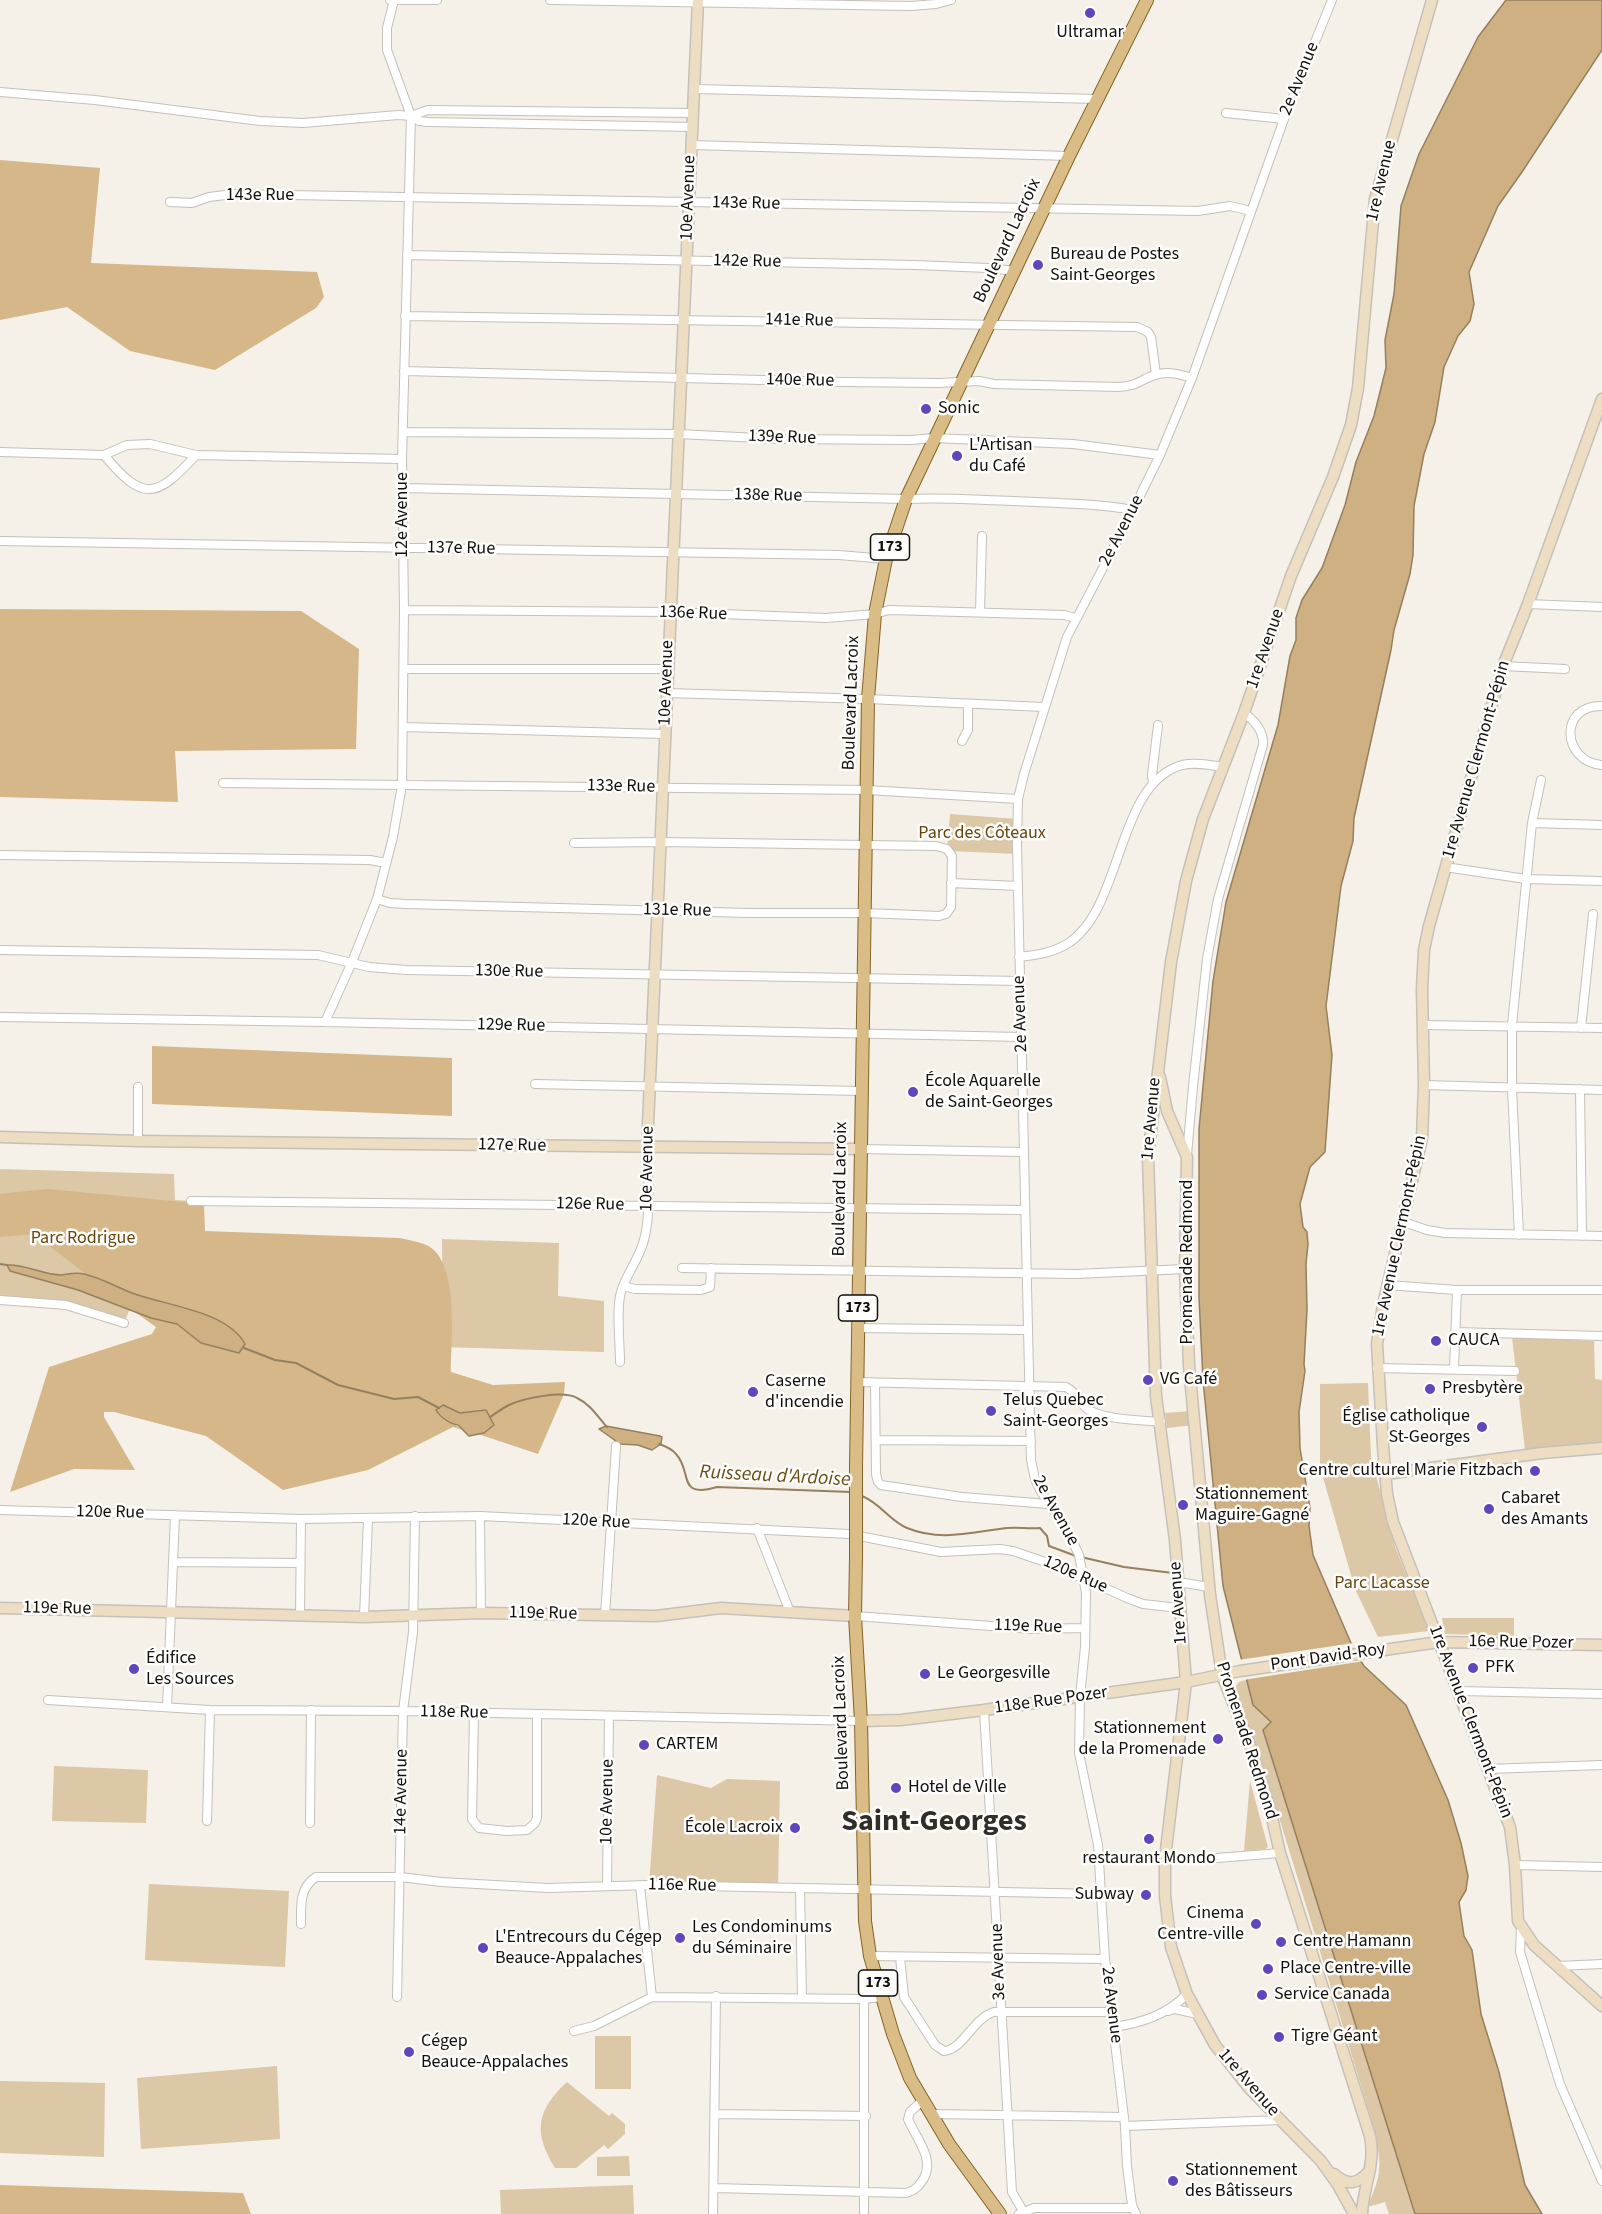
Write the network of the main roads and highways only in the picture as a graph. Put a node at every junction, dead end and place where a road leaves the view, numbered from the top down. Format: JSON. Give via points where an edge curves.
{"nodes":[{"id":1,"x":1147,"y":0,"type":"edge"},
{"id":2,"x":1000,"y":2214,"type":"edge"}],
"edges":[{"from":1,"to":2,"type":"main road","name":"Boulevard Lacroix","number":"173","bridge":true,"via":[[906,499],[886,560],[875,614],[868,699],[855,1616],[865,1922],[881,1997],[903,2061],[949,2144]]}]}
